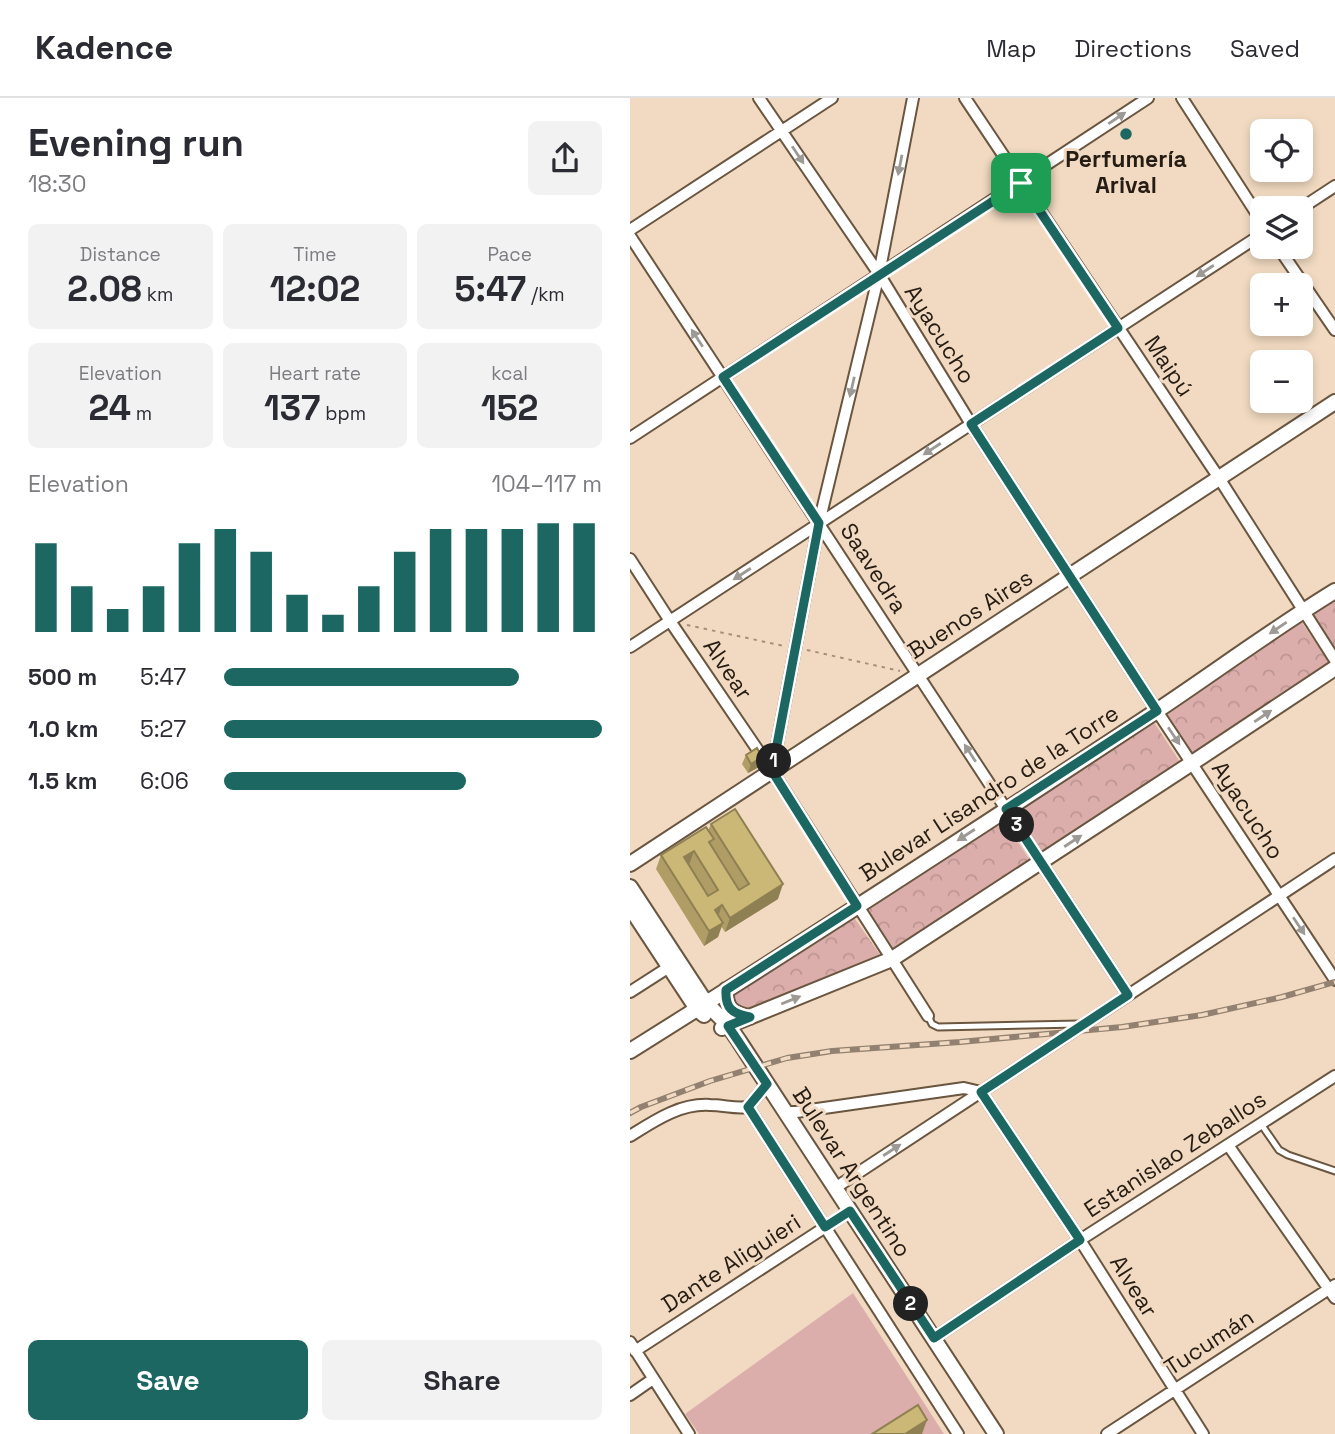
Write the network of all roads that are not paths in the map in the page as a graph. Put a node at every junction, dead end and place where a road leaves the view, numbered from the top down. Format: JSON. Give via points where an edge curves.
{"nodes":[{"id":1,"x":760,"y":98,"type":"edge"},
{"id":2,"x":832,"y":98,"type":"edge"},
{"id":3,"x":913,"y":98,"type":"edge"},
{"id":4,"x":965,"y":98,"type":"edge"},
{"id":5,"x":1148,"y":98,"type":"edge"},
{"id":6,"x":1182,"y":98,"type":"edge"},
{"id":7,"x":782,"y":131,"type":"junction"},
{"id":8,"x":1021,"y":183,"type":"junction"},
{"id":9,"x":1335,"y":186,"type":"edge"},
{"id":10,"x":1313,"y":200,"type":"edge"},
{"id":11,"x":1250,"y":203,"type":"edge"},
{"id":12,"x":630,"y":233,"type":"edge"},
{"id":13,"x":1250,"y":242,"type":"edge"},
{"id":14,"x":1286,"y":259,"type":"edge"},
{"id":15,"x":879,"y":274,"type":"junction"},
{"id":16,"x":1118,"y":328,"type":"junction"},
{"id":17,"x":1335,"y":330,"type":"edge"},
{"id":18,"x":723,"y":377,"type":"junction"},
{"id":19,"x":1335,"y":402,"type":"edge"},
{"id":20,"x":971,"y":424,"type":"junction"},
{"id":21,"x":630,"y":438,"type":"edge"},
{"id":22,"x":1219,"y":478,"type":"junction"},
{"id":23,"x":819,"y":523,"type":"junction"},
{"id":24,"x":630,"y":559,"type":"edge"},
{"id":25,"x":1070,"y":576,"type":"junction"},
{"id":26,"x":1335,"y":591,"type":"edge"},
{"id":27,"x":1302,"y":611,"type":"junction"},
{"id":28,"x":670,"y":621,"type":"junction"},
{"id":29,"x":630,"y":647,"type":"edge"},
{"id":30,"x":1335,"y":660,"type":"edge"},
{"id":31,"x":1335,"y":667,"type":"edge"},
{"id":32,"x":919,"y":675,"type":"junction"},
{"id":33,"x":1157,"y":711,"type":"junction"},
{"id":34,"x":1192,"y":763,"type":"junction"},
{"id":35,"x":772,"y":771,"type":"junction"},
{"id":36,"x":1006,"y":809,"type":"junction"},
{"id":37,"x":1335,"y":859,"type":"edge"},
{"id":38,"x":1041,"y":862,"type":"junction"},
{"id":39,"x":630,"y":864,"type":"edge"},
{"id":40,"x":630,"y":887,"type":"edge"},
{"id":41,"x":1279,"y":897,"type":"junction"},
{"id":42,"x":857,"y":906,"type":"junction"},
{"id":43,"x":630,"y":907,"type":"edge"},
{"id":44,"x":892,"y":960,"type":"junction"},
{"id":45,"x":669,"y":967,"type":"junction"},
{"id":46,"x":1335,"y":981,"type":"edge"},
{"id":47,"x":726,"y":990,"type":"junction"},
{"id":48,"x":630,"y":992,"type":"edge"},
{"id":49,"x":1128,"y":995,"type":"junction"},
{"id":50,"x":702,"y":1006,"type":"junction"},
{"id":51,"x":928,"y":1016,"type":"joint"},
{"id":52,"x":750,"y":1017,"type":"junction"},
{"id":53,"x":1083,"y":1025,"type":"junction"},
{"id":54,"x":725,"y":1027,"type":"junction"},
{"id":55,"x":630,"y":1051,"type":"edge"},
{"id":56,"x":1335,"y":1076,"type":"edge"},
{"id":57,"x":767,"y":1084,"type":"junction"},
{"id":58,"x":981,"y":1092,"type":"junction"},
{"id":59,"x":748,"y":1107,"type":"junction"},
{"id":60,"x":785,"y":1112,"type":"junction"},
{"id":61,"x":1261,"y":1124,"type":"junction"},
{"id":62,"x":630,"y":1136,"type":"edge"},
{"id":63,"x":1228,"y":1145,"type":"junction"},
{"id":64,"x":1335,"y":1171,"type":"edge"},
{"id":65,"x":835,"y":1188,"type":"junction"},
{"id":66,"x":850,"y":1211,"type":"junction"},
{"id":67,"x":825,"y":1227,"type":"junction"},
{"id":68,"x":1080,"y":1240,"type":"junction"},
{"id":69,"x":1333,"y":1290,"type":"edge"},
{"id":70,"x":934,"y":1338,"type":"junction"},
{"id":71,"x":633,"y":1347,"type":"edge"},
{"id":72,"x":653,"y":1379,"type":"junction"},
{"id":73,"x":1174,"y":1390,"type":"junction"},
{"id":74,"x":630,"y":1395,"type":"edge"},
{"id":75,"x":689,"y":1434,"type":"edge"},
{"id":76,"x":958,"y":1434,"type":"edge"},
{"id":77,"x":996,"y":1434,"type":"edge"},
{"id":78,"x":1107,"y":1434,"type":"edge"},
{"id":79,"x":1203,"y":1434,"type":"edge"}],
"edges":[{"from":1,"to":7,"type":"street","name":"Ayacucho"},
{"from":2,"to":7,"type":"street"},
{"from":3,"to":15,"type":"street","one_way":true},
{"from":4,"to":8,"type":"street","name":"Maipú"},
{"from":8,"to":5,"type":"street","one_way":true},
{"from":6,"to":11,"type":"street"},
{"from":7,"to":12,"type":"street"},
{"from":7,"to":15,"type":"street","name":"Ayacucho","one_way":true},
{"from":8,"to":15,"type":"street"},
{"from":8,"to":16,"type":"street","name":"Maipú"},
{"from":9,"to":10,"type":"street"},
{"from":18,"to":12,"type":"street","name":"Saavedra","one_way":true},
{"from":13,"to":16,"type":"street","one_way":true},
{"from":14,"to":17,"type":"street"},
{"from":15,"to":18,"type":"street"},
{"from":15,"to":20,"type":"street","name":"Ayacucho"},
{"from":15,"to":23,"type":"street","one_way":true},
{"from":16,"to":20,"type":"street"},
{"from":16,"to":22,"type":"street","name":"Maipú"},
{"from":18,"to":21,"type":"street"},
{"from":18,"to":23,"type":"street","name":"Saavedra"},
{"from":19,"to":22,"type":"main road","name":"Buenos Aires"},
{"from":20,"to":23,"type":"street","one_way":true},
{"from":20,"to":25,"type":"street","name":"Ayacucho"},
{"from":22,"to":25,"type":"main road","name":"Buenos Aires"},
{"from":22,"to":27,"type":"street","name":"Maipú"},
{"from":23,"to":28,"type":"street","one_way":true},
{"from":23,"to":32,"type":"street","name":"Saavedra"},
{"from":23,"to":35,"type":"street"},
{"from":24,"to":28,"type":"street","name":"Alvear"},
{"from":25,"to":32,"type":"main road","name":"Buenos Aires"},
{"from":25,"to":33,"type":"street","name":"Ayacucho"},
{"from":26,"to":27,"type":"main road","name":"Bulevar Lisandro de la Torre"},
{"from":27,"to":30,"type":"street","name":"Maipú"},
{"from":27,"to":33,"type":"main road","name":"Bulevar Lisandro de la Torre","one_way":true},
{"from":28,"to":29,"type":"street"},
{"from":28,"to":35,"type":"street","name":"Alvear"},
{"from":34,"to":31,"type":"main road","one_way":true},
{"from":32,"to":35,"type":"main road","name":"Buenos Aires"},
{"from":36,"to":32,"type":"street","name":"Saavedra","one_way":true},
{"from":33,"to":34,"type":"street","name":"Ayacucho","one_way":true},
{"from":33,"to":36,"type":"main road","name":"Bulevar Lisandro de la Torre"},
{"from":38,"to":34,"type":"main road","one_way":true},
{"from":34,"to":41,"type":"street","name":"Ayacucho"},
{"from":35,"to":39,"type":"main road","name":"Buenos Aires"},
{"from":35,"to":42,"type":"street","name":"Alvear"},
{"from":36,"to":38,"type":"street","name":"Saavedra"},
{"from":36,"to":42,"type":"main road","name":"Bulevar Lisandro de la Torre","one_way":true},
{"from":37,"to":41,"type":"street"},
{"from":38,"to":44,"type":"main road"},
{"from":38,"to":49,"type":"street","name":"Saavedra"},
{"from":40,"to":50,"type":"main road","name":"Bulevar Argentino"},
{"from":41,"to":46,"type":"street","name":"Ayacucho","one_way":true},
{"from":41,"to":49,"type":"street"},
{"from":42,"to":44,"type":"street","name":"Alvear"},
{"from":42,"to":47,"type":"main road","name":"Bulevar Lisandro de la Torre"},
{"from":43,"to":45,"type":"main road","name":"Bulevar Argentino"},
{"from":44,"to":51,"type":"street","name":"Alvear"},
{"from":52,"to":44,"type":"main road","one_way":true},
{"from":45,"to":48,"type":"street"},
{"from":45,"to":50,"type":"main road","name":"Bulevar Argentino"},
{"from":47,"to":50,"type":"main road","name":"Bulevar Lisandro de la Torre"},
{"from":47,"to":52,"type":"main road","via":[[729,1007]]},
{"from":49,"to":53,"type":"street"},
{"from":50,"to":54,"type":"main road","name":"Bulevar Argentino"},
{"from":50,"to":55,"type":"main road","name":"Bulevar Lisandro de la Torre"},
{"from":51,"to":53,"type":"lane","via":[[938,1027]]},
{"from":52,"to":54,"type":"main road"},
{"from":53,"to":58,"type":"street"},
{"from":54,"to":57,"type":"main road","name":"Bulevar Argentino"},
{"from":56,"to":61,"type":"street","name":"Estanislao Zeballos"},
{"from":57,"to":59,"type":"street"},
{"from":57,"to":60,"type":"main road","name":"Bulevar Argentino"},
{"from":58,"to":60,"type":"street","via":[[964,1088]]},
{"from":65,"to":58,"type":"street","one_way":true},
{"from":58,"to":68,"type":"street","name":"Alvear"},
{"from":59,"to":62,"type":"street","via":[[698,1105],[674,1111]]},
{"from":59,"to":67,"type":"street"},
{"from":60,"to":65,"type":"main road","name":"Bulevar Argentino"},
{"from":61,"to":63,"type":"street","name":"Estanislao Zeballos"},
{"from":61,"to":64,"type":"lane","via":[[1279,1150]]},
{"from":63,"to":68,"type":"street","name":"Estanislao Zeballos"},
{"from":63,"to":69,"type":"street"},
{"from":65,"to":66,"type":"main road","name":"Bulevar Argentino"},
{"from":66,"to":67,"type":"street","name":"Dante Aliguieri"},
{"from":66,"to":70,"type":"main road","name":"Bulevar Argentino"},
{"from":67,"to":71,"type":"street","name":"Dante Aliguieri"},
{"from":67,"to":76,"type":"street"},
{"from":68,"to":70,"type":"street","name":"Estanislao Zeballos"},
{"from":68,"to":73,"type":"street","name":"Alvear"},
{"from":69,"to":73,"type":"street","name":"Tucumán"},
{"from":70,"to":77,"type":"main road","name":"Bulevar Argentino"},
{"from":71,"to":72,"type":"street"},
{"from":72,"to":74,"type":"street"},
{"from":72,"to":75,"type":"street"},
{"from":73,"to":78,"type":"street","name":"Tucumán"},
{"from":73,"to":79,"type":"street","name":"Alvear"}]}
